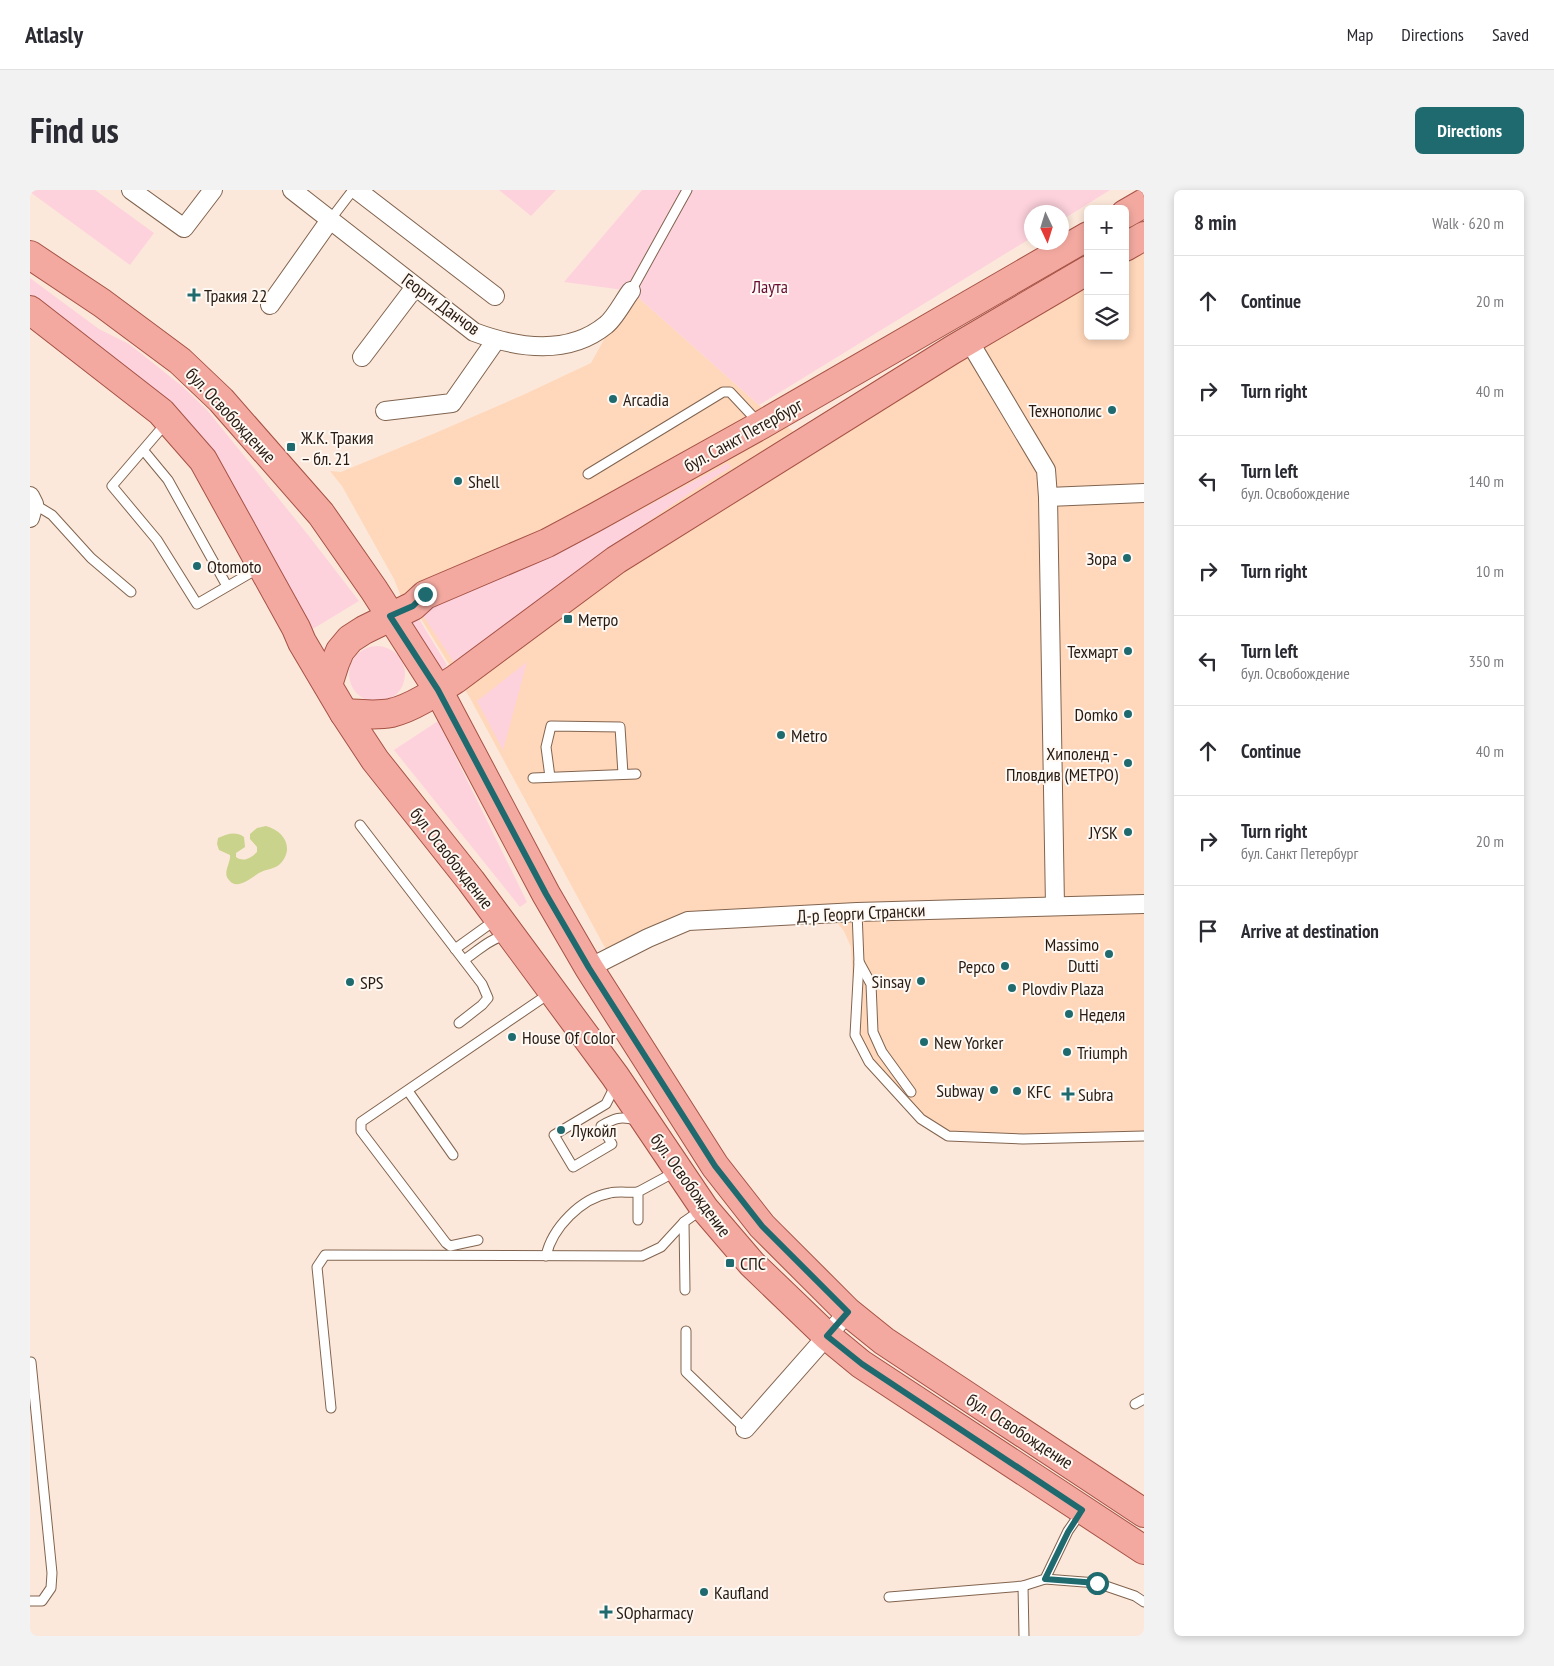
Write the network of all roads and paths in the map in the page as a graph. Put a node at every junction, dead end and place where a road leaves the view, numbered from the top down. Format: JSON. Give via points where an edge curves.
{"nodes":[{"id":1,"x":131,"y":190,"type":"edge"},
{"id":2,"x":214,"y":190,"type":"edge"},
{"id":3,"x":292,"y":190,"type":"edge"},
{"id":4,"x":355,"y":190,"type":"edge"},
{"id":5,"x":687,"y":190,"type":"edge"},
{"id":6,"x":1144,"y":203,"type":"edge"},
{"id":7,"x":1129,"y":212,"type":"edge"},
{"id":8,"x":330,"y":220,"type":"junction"},
{"id":9,"x":1144,"y":236,"type":"edge"},
{"id":10,"x":1084,"y":238,"type":"edge"},
{"id":11,"x":1129,"y":245,"type":"edge"},
{"id":12,"x":30,"y":255,"type":"edge"},
{"id":13,"x":1084,"y":272,"type":"edge"},
{"id":14,"x":415,"y":287,"type":"junction"},
{"id":15,"x":631,"y":290,"type":"joint"},
{"id":16,"x":495,"y":296,"type":"dead end"},
{"id":17,"x":270,"y":304,"type":"dead end"},
{"id":18,"x":30,"y":310,"type":"edge"},
{"id":19,"x":496,"y":340,"type":"junction"},
{"id":20,"x":969,"y":341,"type":"junction"},
{"id":21,"x":362,"y":357,"type":"dead end"},
{"id":22,"x":385,"y":411,"type":"dead end"},
{"id":23,"x":168,"y":420,"type":"junction"},
{"id":24,"x":761,"y":425,"type":"junction"},
{"id":25,"x":144,"y":451,"type":"junction"},
{"id":26,"x":588,"y":474,"type":"dead end"},
{"id":27,"x":1144,"y":493,"type":"edge"},
{"id":28,"x":1048,"y":497,"type":"junction"},
{"id":29,"x":31,"y":506,"type":"edge"},
{"id":30,"x":262,"y":566,"type":"junction"},
{"id":31,"x":227,"y":586,"type":"junction"},
{"id":32,"x":131,"y":592,"type":"dead end"},
{"id":33,"x":390,"y":616,"type":"junction"},
{"id":34,"x":328,"y":685,"type":"junction"},
{"id":35,"x":438,"y":690,"type":"junction"},
{"id":36,"x":344,"y":713,"type":"junction"},
{"id":37,"x":623,"y":774,"type":"junction"},
{"id":38,"x":636,"y":774,"type":"dead end"},
{"id":39,"x":550,"y":777,"type":"junction"},
{"id":40,"x":533,"y":778,"type":"dead end"},
{"id":41,"x":360,"y":825,"type":"dead end"},
{"id":42,"x":1144,"y":904,"type":"edge"},
{"id":43,"x":1055,"y":906,"type":"junction"},
{"id":44,"x":857,"y":912,"type":"junction"},
{"id":45,"x":496,"y":914,"type":"junction"},
{"id":46,"x":511,"y":936,"type":"junction"},
{"id":47,"x":455,"y":949,"type":"junction"},
{"id":48,"x":464,"y":960,"type":"junction"},
{"id":49,"x":858,"y":962,"type":"junction"},
{"id":50,"x":589,"y":968,"type":"junction"},
{"id":51,"x":552,"y":991,"type":"junction"},
{"id":52,"x":459,"y":1023,"type":"dead end"},
{"id":53,"x":615,"y":1076,"type":"junction"},
{"id":54,"x":408,"y":1091,"type":"junction"},
{"id":55,"x":910,"y":1092,"type":"dead end"},
{"id":56,"x":645,"y":1122,"type":"junction"},
{"id":57,"x":1144,"y":1136,"type":"edge"},
{"id":58,"x":453,"y":1155,"type":"dead end"},
{"id":59,"x":678,"y":1170,"type":"junction"},
{"id":60,"x":638,"y":1192,"type":"junction"},
{"id":61,"x":694,"y":1215,"type":"junction"},
{"id":62,"x":638,"y":1220,"type":"dead end"},
{"id":63,"x":478,"y":1240,"type":"dead end"},
{"id":64,"x":546,"y":1256,"type":"junction"},
{"id":65,"x":685,"y":1290,"type":"dead end"},
{"id":66,"x":848,"y":1312,"type":"junction"},
{"id":67,"x":686,"y":1331,"type":"dead end"},
{"id":68,"x":827,"y":1336,"type":"junction"},
{"id":69,"x":31,"y":1362,"type":"edge"},
{"id":70,"x":1144,"y":1399,"type":"edge"},
{"id":71,"x":1135,"y":1404,"type":"dead end"},
{"id":72,"x":331,"y":1408,"type":"dead end"},
{"id":73,"x":745,"y":1428,"type":"joint"},
{"id":74,"x":1082,"y":1510,"type":"junction"},
{"id":75,"x":1144,"y":1513,"type":"edge"},
{"id":76,"x":1144,"y":1550,"type":"edge"},
{"id":77,"x":1045,"y":1579,"type":"junction"},
{"id":78,"x":1023,"y":1586,"type":"junction"},
{"id":79,"x":889,"y":1597,"type":"dead end"},
{"id":80,"x":30,"y":1601,"type":"edge"},
{"id":81,"x":1144,"y":1602,"type":"edge"},
{"id":82,"x":1024,"y":1636,"type":"edge"}],
"edges":[{"from":1,"to":2,"type":"street","via":[[184,228]]},
{"from":3,"to":8,"type":"street","name":"Георги Данчов"},
{"from":4,"to":8,"type":"lane"},
{"from":4,"to":16,"type":"street"},
{"from":5,"to":15,"type":"lane","name":"Георги Данчов"},
{"from":6,"to":7,"type":"main road"},
{"from":8,"to":14,"type":"street","name":"Георги Данчов"},
{"from":8,"to":17,"type":"street"},
{"from":9,"to":11,"type":"main road"},
{"from":10,"to":24,"type":"main road","name":"бул. Санкт Петербург"},
{"from":12,"to":33,"type":"main road","name":"бул. Освобождение","via":[[180,361],[220,400],[321,514]]},
{"from":13,"to":20,"type":"main road","name":"бул. Санкт Петербург"},
{"from":14,"to":19,"type":"street","name":"Георги Данчов","via":[[474,332]]},
{"from":14,"to":21,"type":"street"},
{"from":15,"to":19,"type":"street","name":"Георги Данчов","via":[[607,324],[578,341],[544,347]]},
{"from":18,"to":23,"type":"main road"},
{"from":19,"to":22,"type":"street","via":[[452,403]]},
{"from":20,"to":28,"type":"street","via":[[1046,470]]},
{"from":20,"to":35,"type":"main road","name":"бул. Санкт Петербург","via":[[616,560]]},
{"from":23,"to":25,"type":"lane"},
{"from":23,"to":30,"type":"main road","via":[[203,460]]},
{"from":24,"to":26,"type":"lane","via":[[730,392],[723,392]]},
{"from":24,"to":33,"type":"main road","name":"бул. Санкт Петербург","via":[[547,543],[425,594],[413,606]]},
{"from":25,"to":31,"type":"lane","via":[[168,480]]},
{"from":25,"to":31,"type":"lane","via":[[112,486],[157,540],[198,604]]},
{"from":27,"to":28,"type":"street"},
{"from":28,"to":43,"type":"street"},
{"from":29,"to":32,"type":"lane","via":[[52,515],[90,558]]},
{"from":30,"to":31,"type":"lane"},
{"from":30,"to":34,"type":"main road"},
{"from":33,"to":34,"type":"main road","name":"бул. Санкт Петербург","via":[[350,639],[334,663]]},
{"from":33,"to":35,"type":"main road","name":"бул. Освобождение"},
{"from":34,"to":36,"type":"main road","name":"бул. Освобождение"},
{"from":35,"to":36,"type":"main road","name":"бул. Санкт Петербург","via":[[393,712]]},
{"from":35,"to":50,"type":"main road","name":"бул. Освобождение"},
{"from":36,"to":45,"type":"main road","name":"бул. Освобождение","via":[[376,760]]},
{"from":37,"to":38,"type":"lane"},
{"from":37,"to":39,"type":"lane"},
{"from":37,"to":39,"type":"lane","via":[[620,727],[551,726],[546,747]]},
{"from":39,"to":40,"type":"lane"},
{"from":41,"to":47,"type":"lane"},
{"from":42,"to":43,"type":"street","name":"Д-р Георги Странски"},
{"from":43,"to":44,"type":"street","name":"Д-р Георги Странски"},
{"from":44,"to":49,"type":"lane"},
{"from":44,"to":50,"type":"street","name":"Д-р Георги Странски","via":[[688,921]]},
{"from":45,"to":46,"type":"main road","name":"бул. Освобождение"},
{"from":45,"to":47,"type":"lane","via":[[487,926]]},
{"from":46,"to":48,"type":"lane","via":[[494,940]]},
{"from":46,"to":51,"type":"main road","name":"бул. Освобождение"},
{"from":47,"to":48,"type":"lane"},
{"from":48,"to":52,"type":"lane","via":[[488,998]]},
{"from":49,"to":55,"type":"lane","via":[[871,984],[873,1032],[882,1052]]},
{"from":49,"to":57,"type":"lane","via":[[855,1035],[869,1062],[921,1119],[948,1136]]},
{"from":50,"to":66,"type":"main road","name":"бул. Освобождение","via":[[715,1166],[762,1226]]},
{"from":51,"to":53,"type":"main road","name":"бул. Освобождение"},
{"from":51,"to":54,"type":"lane"},
{"from":53,"to":56,"type":"main road","name":"бул. Освобождение"},
{"from":53,"to":56,"type":"lane","via":[[606,1104],[554,1135],[573,1167],[612,1144],[601,1126],[615,1118]]},
{"from":54,"to":58,"type":"lane"},
{"from":54,"to":63,"type":"lane","via":[[361,1122],[361,1132],[447,1245]]},
{"from":56,"to":59,"type":"main road","name":"бул. Освобождение"},
{"from":59,"to":60,"type":"lane"},
{"from":59,"to":61,"type":"main road","name":"бул. Освобождение"},
{"from":60,"to":62,"type":"lane"},
{"from":60,"to":64,"type":"lane","via":[[610,1193],[575,1210],[548,1245]]},
{"from":61,"to":64,"type":"lane","via":[[661,1246],[642,1256]]},
{"from":61,"to":65,"type":"lane"},
{"from":61,"to":68,"type":"main road","name":"бул. Освобождение","via":[[752,1264]]},
{"from":64,"to":72,"type":"lane","via":[[325,1255],[317,1267]]},
{"from":66,"to":68,"type":"street"},
{"from":66,"to":75,"type":"main road","name":"бул. Освобождение","via":[[884,1341]]},
{"from":67,"to":73,"type":"lane","via":[[686,1372]]},
{"from":68,"to":73,"type":"street"},
{"from":68,"to":74,"type":"main road","name":"бул. Освобождение","via":[[862,1364]]},
{"from":69,"to":80,"type":"lane","via":[[52,1574],[51,1588],[42,1601]]},
{"from":70,"to":71,"type":"lane"},
{"from":74,"to":76,"type":"main road","name":"бул. Освобождение"},
{"from":74,"to":77,"type":"lane"},
{"from":77,"to":78,"type":"lane"},
{"from":77,"to":81,"type":"lane","via":[[1097,1583]]},
{"from":78,"to":79,"type":"lane"},
{"from":78,"to":82,"type":"lane"}]}
